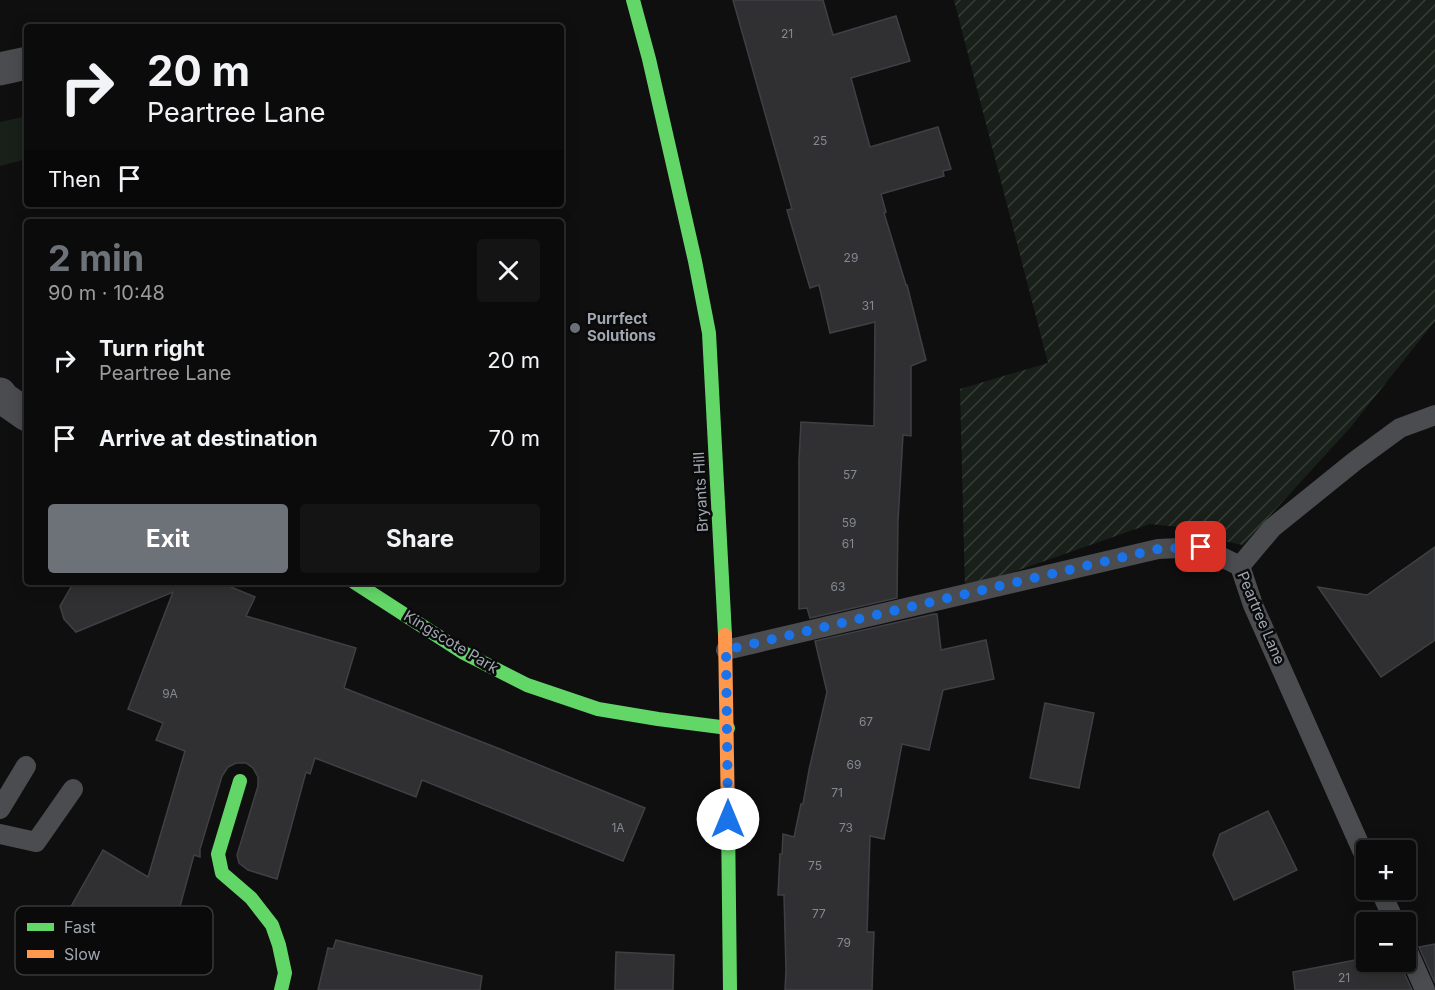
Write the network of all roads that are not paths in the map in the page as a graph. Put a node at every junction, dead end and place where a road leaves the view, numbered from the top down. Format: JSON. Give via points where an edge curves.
{"nodes":[{"id":1,"x":633,"y":0,"type":"edge"},
{"id":2,"x":24,"y":64,"type":"edge"},
{"id":3,"x":0,"y":69,"type":"edge"},
{"id":4,"x":0,"y":394,"type":"edge"},
{"id":5,"x":24,"y":414,"type":"edge"},
{"id":6,"x":1435,"y":415,"type":"edge"},
{"id":7,"x":1240,"y":566,"type":"junction"},
{"id":8,"x":359,"y":585,"type":"edge"},
{"id":9,"x":726,"y":650,"type":"junction"},
{"id":10,"x":728,"y":728,"type":"junction"},
{"id":11,"x":26,"y":766,"type":"dead end"},
{"id":12,"x":240,"y":781,"type":"dead end"},
{"id":13,"x":73,"y":789,"type":"dead end"},
{"id":14,"x":0,"y":809,"type":"edge"},
{"id":15,"x":0,"y":834,"type":"edge"},
{"id":16,"x":1358,"y":840,"type":"edge"},
{"id":17,"x":1416,"y":970,"type":"edge"},
{"id":18,"x":281,"y":990,"type":"edge"},
{"id":19,"x":730,"y":990,"type":"edge"},
{"id":20,"x":1425,"y":990,"type":"edge"}],
"edges":[{"from":1,"to":9,"type":"main road","name":"Bryants Hill","via":[[655,82],[709,333]]},
{"from":2,"to":3,"type":"street"},
{"from":4,"to":5,"type":"street"},
{"from":6,"to":7,"type":"lane","via":[[1400,428],[1355,460],[1272,528]]},
{"from":7,"to":9,"type":"lane","name":"Peartree Lane","via":[[1201,547],[1158,549]]},
{"from":7,"to":16,"type":"lane","name":"Peartree Lane","via":[[1253,604]]},
{"from":8,"to":10,"type":"main road","name":"Kingscote Park","via":[[464,653],[527,685],[598,709]]},
{"from":9,"to":10,"type":"main road","name":"Bryants Hill"},
{"from":10,"to":19,"type":"main road","name":"Bryants Hill"},
{"from":11,"to":14,"type":"lane"},
{"from":12,"to":18,"type":"main road","via":[[218,854],[222,873],[251,898],[272,926],[285,973]]},
{"from":13,"to":15,"type":"lane","via":[[36,842]]},
{"from":17,"to":20,"type":"lane"}]}
